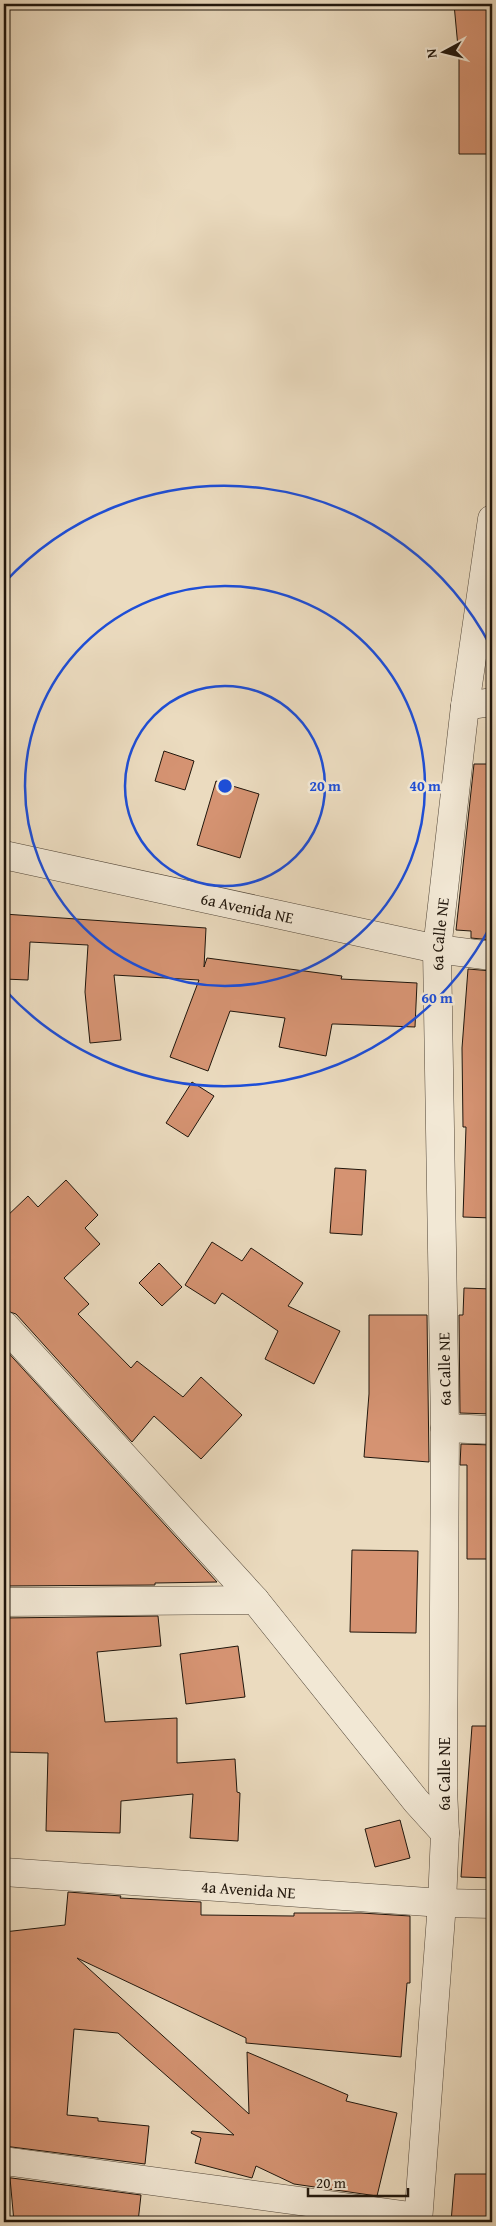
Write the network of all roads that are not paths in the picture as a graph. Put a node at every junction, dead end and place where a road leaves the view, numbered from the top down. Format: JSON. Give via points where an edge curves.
{"nodes":[{"id":1,"x":492,"y":519,"type":"edge"},
{"id":2,"x":492,"y":702,"type":"edge"},
{"id":3,"x":464,"y":706,"type":"junction"},
{"id":4,"x":4,"y":855,"type":"edge"},
{"id":5,"x":438,"y":949,"type":"junction"},
{"id":6,"x":492,"y":956,"type":"edge"},
{"id":7,"x":4,"y":1325,"type":"edge"},
{"id":8,"x":445,"y":1428,"type":"junction"},
{"id":9,"x":492,"y":1430,"type":"edge"},
{"id":10,"x":255,"y":1600,"type":"junction"},
{"id":11,"x":4,"y":1602,"type":"edge"},
{"id":12,"x":445,"y":1833,"type":"junction"},
{"id":13,"x":4,"y":1872,"type":"edge"},
{"id":14,"x":442,"y":1903,"type":"junction"},
{"id":15,"x":492,"y":1904,"type":"edge"},
{"id":16,"x":4,"y":2162,"type":"edge"},
{"id":17,"x":418,"y":2220,"type":"edge"}],
"edges":[{"from":1,"to":3,"type":"street","name":"6a Calle NE"},
{"from":2,"to":3,"type":"street"},
{"from":3,"to":5,"type":"street","name":"6a Calle NE"},
{"from":4,"to":5,"type":"street","name":"6a Avenida NE"},
{"from":5,"to":6,"type":"street","name":"6a Avenida NE"},
{"from":5,"to":8,"type":"street","name":"6a Calle NE"},
{"from":7,"to":10,"type":"street"},
{"from":8,"to":9,"type":"street"},
{"from":8,"to":12,"type":"street","name":"6a Calle NE"},
{"from":10,"to":11,"type":"street"},
{"from":10,"to":12,"type":"street"},
{"from":12,"to":14,"type":"street","name":"6a Calle NE"},
{"from":13,"to":14,"type":"street","name":"4a Avenida NE"},
{"from":14,"to":15,"type":"street","name":"4a Avenida NE"},
{"from":14,"to":17,"type":"street","name":"6a Calle NE"},
{"from":16,"to":17,"type":"street"}]}
